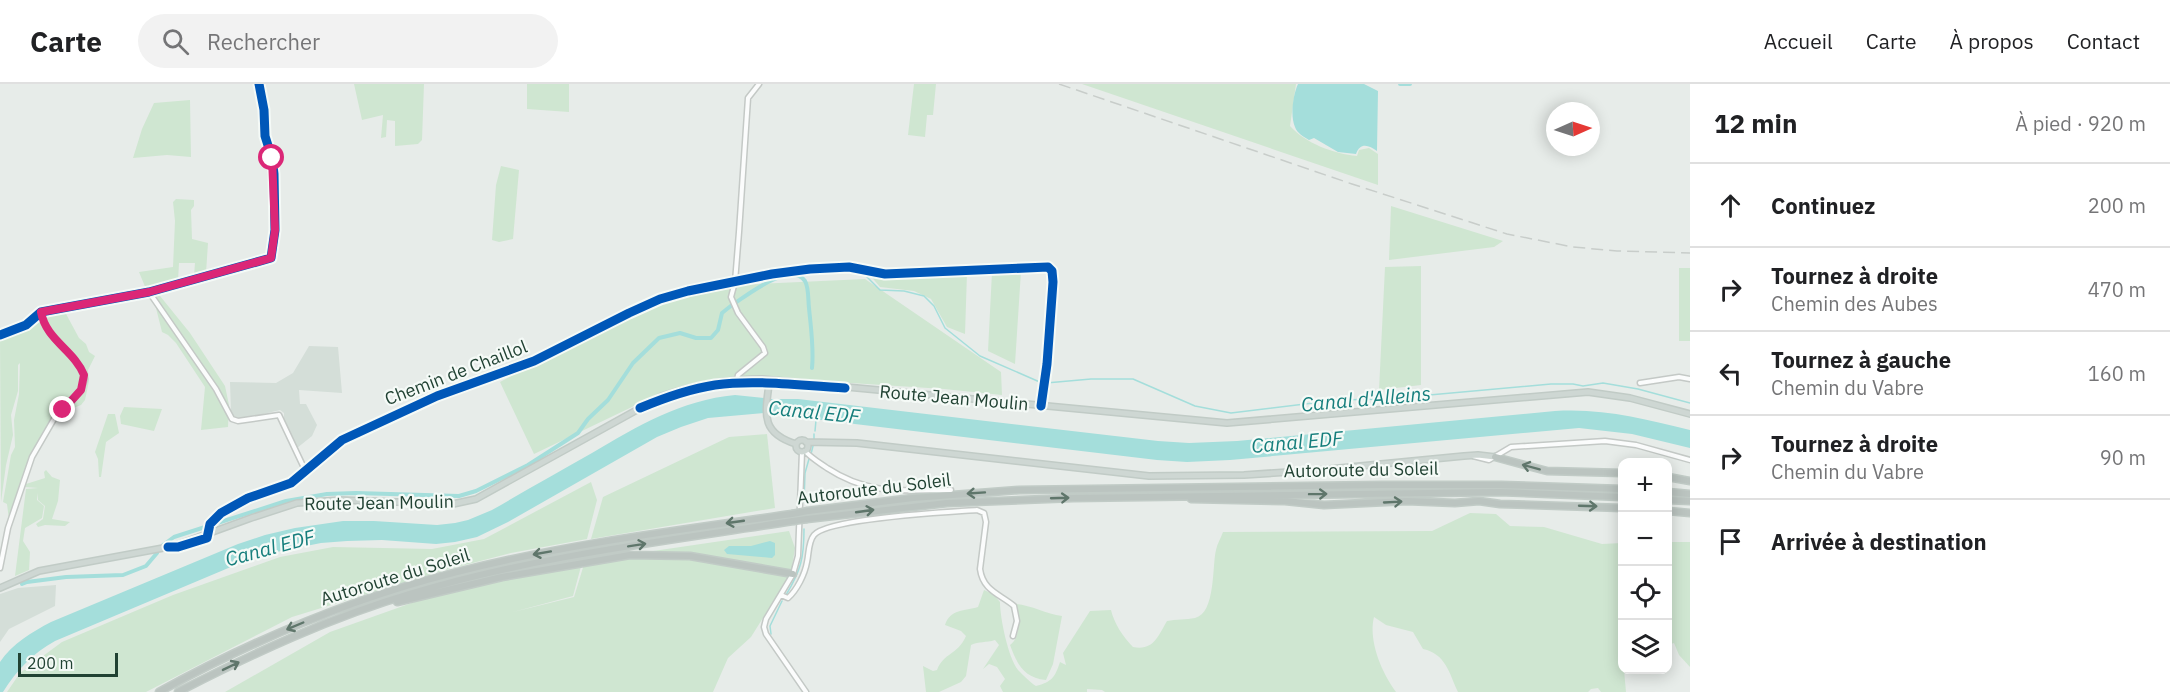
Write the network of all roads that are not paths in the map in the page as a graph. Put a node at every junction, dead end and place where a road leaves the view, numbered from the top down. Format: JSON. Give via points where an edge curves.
{"nodes":[{"id":1,"x":259,"y":84,"type":"edge"},
{"id":2,"x":759,"y":84,"type":"edge"},
{"id":3,"x":735,"y":282,"type":"junction"},
{"id":4,"x":149,"y":292,"type":"junction"},
{"id":5,"x":41,"y":312,"type":"junction"},
{"id":6,"x":0,"y":335,"type":"edge"},
{"id":7,"x":1690,"y":379,"type":"edge"},
{"id":8,"x":738,"y":382,"type":"junction"},
{"id":9,"x":765,"y":382,"type":"junction"},
{"id":10,"x":1640,"y":383,"type":"dead end"},
{"id":11,"x":845,"y":388,"type":"junction"},
{"id":12,"x":1041,"y":406,"type":"junction"},
{"id":13,"x":640,"y":408,"type":"junction"},
{"id":14,"x":1690,"y":414,"type":"edge"},
{"id":15,"x":796,"y":444,"type":"junction"},
{"id":16,"x":806,"y":447,"type":"junction"},
{"id":17,"x":1496,"y":457,"type":"junction"},
{"id":18,"x":1690,"y":460,"type":"edge"},
{"id":19,"x":305,"y":470,"type":"junction"},
{"id":20,"x":1618,"y":473,"type":"edge"},
{"id":21,"x":1672,"y":478,"type":"edge"},
{"id":22,"x":1690,"y":481,"type":"edge"},
{"id":23,"x":1618,"y":489,"type":"edge"},
{"id":24,"x":951,"y":490,"type":"dead end"},
{"id":25,"x":1672,"y":492,"type":"edge"},
{"id":26,"x":1690,"y":494,"type":"edge"},
{"id":27,"x":1140,"y":496,"type":"junction"},
{"id":28,"x":1618,"y":496,"type":"edge"},
{"id":29,"x":1672,"y":500,"type":"edge"},
{"id":30,"x":1690,"y":501,"type":"edge"},
{"id":31,"x":1618,"y":508,"type":"edge"},
{"id":32,"x":1672,"y":511,"type":"edge"},
{"id":33,"x":1690,"y":513,"type":"edge"},
{"id":34,"x":807,"y":515,"type":"junction"},
{"id":35,"x":793,"y":518,"type":"junction"},
{"id":36,"x":209,"y":529,"type":"junction"},
{"id":37,"x":0,"y":568,"type":"edge"},
{"id":38,"x":793,"y":573,"type":"junction"},
{"id":39,"x":0,"y":588,"type":"edge"},
{"id":40,"x":781,"y":595,"type":"junction"},
{"id":41,"x":365,"y":609,"type":"junction"},
{"id":42,"x":1013,"y":636,"type":"dead end"},
{"id":43,"x":804,"y":691,"type":"edge"},
{"id":44,"x":159,"y":692,"type":"edge"},
{"id":45,"x":178,"y":692,"type":"edge"}],
"edges":[{"from":1,"to":4,"type":"street","via":[[274,174],[271,258]]},
{"from":2,"to":3,"type":"street","via":[[748,98]]},
{"from":3,"to":8,"type":"street","via":[[731,297],[734,306],[765,353],[738,375]]},
{"from":3,"to":12,"type":"street","name":"Chemin de Chaillol","via":[[830,267],[885,274],[1048,267],[1053,282]]},
{"from":3,"to":19,"type":"street","name":"Chemin de Chaillol","via":[[651,302],[534,361],[385,419],[342,440]]},
{"from":4,"to":5,"type":"street"},
{"from":4,"to":19,"type":"street","via":[[216,389],[232,419],[279,415]]},
{"from":5,"to":6,"type":"street","via":[[26,325]]},
{"from":5,"to":37,"type":"street","via":[[48,332],[78,364],[85,379],[81,390],[54,419],[32,457],[8,528]]},
{"from":7,"to":10,"type":"street"},
{"from":8,"to":9,"type":"main road","name":"Route Jean Moulin"},
{"from":8,"to":13,"type":"main road","name":"Route Jean Moulin","via":[[685,391]]},
{"from":8,"to":13,"type":"main road","name":"Route Jean Moulin","via":[[683,389]]},
{"from":9,"to":11,"type":"main road"},
{"from":9,"to":11,"type":"main road","name":"Route Jean Moulin"},
{"from":9,"to":15,"type":"main road","via":[[768,425]]},
{"from":11,"to":12,"type":"main road","name":"Route Jean Moulin"},
{"from":12,"to":14,"type":"main road","name":"Route Jean Moulin","via":[[1227,423],[1588,392]]},
{"from":13,"to":36,"type":"main road","name":"Route Jean Moulin","via":[[476,499],[453,504],[319,500]]},
{"from":15,"to":16,"type":"main road","via":[[799,440]]},
{"from":15,"to":16,"type":"main road","via":[[797,450]]},
{"from":16,"to":17,"type":"main road","via":[[857,443],[1160,476],[1298,472],[1478,454]]},
{"from":16,"to":24,"type":"street","via":[[843,478],[869,488]]},
{"from":16,"to":38,"type":"street","via":[[800,546]]},
{"from":17,"to":18,"type":"street","via":[[1511,447],[1605,441]]},
{"from":20,"to":17,"type":"highway","one_way":true,"via":[[1547,471]]},
{"from":19,"to":36,"type":"street","name":"Chemin de Chaillol","via":[[291,483],[221,513]]},
{"from":21,"to":22,"type":"highway"},
{"from":23,"to":34,"type":"highway","name":"Autoroute du Soleil","one_way":true,"via":[[1418,485],[1019,490],[913,498]]},
{"from":25,"to":26,"type":"highway"},
{"from":27,"to":28,"type":"highway","name":"Autoroute du Soleil","one_way":true,"via":[[1500,492]]},
{"from":27,"to":31,"type":"highway","one_way":true,"via":[[1324,505],[1479,501]]},
{"from":34,"to":27,"type":"highway","name":"Autoroute du Soleil","one_way":true,"via":[[947,503]]},
{"from":29,"to":30,"type":"highway"},
{"from":32,"to":33,"type":"highway"},
{"from":34,"to":35,"type":"highway","name":"Autoroute du Soleil","bridge":true},
{"from":41,"to":35,"type":"highway","name":"Autoroute du Soleil","one_way":true,"via":[[470,577],[533,563]]},
{"from":35,"to":44,"type":"highway","name":"Autoroute du Soleil","one_way":true,"via":[[610,540],[408,585],[313,618]]},
{"from":36,"to":39,"type":"main road","name":"Route Jean Moulin","via":[[168,548],[39,571]]},
{"from":38,"to":40,"type":"street"},
{"from":38,"to":41,"type":"highway","via":[[690,556],[630,555],[502,577]]},
{"from":40,"to":42,"type":"street","via":[[788,598],[794,591],[806,567],[812,538],[820,530],[859,521],[977,510],[984,513],[986,522],[981,575],[1002,600],[1014,606],[1017,621]]},
{"from":40,"to":43,"type":"street","via":[[766,619],[764,631]]},
{"from":45,"to":41,"type":"highway","name":"Autoroute du Soleil","one_way":true,"via":[[265,649]]}]}
